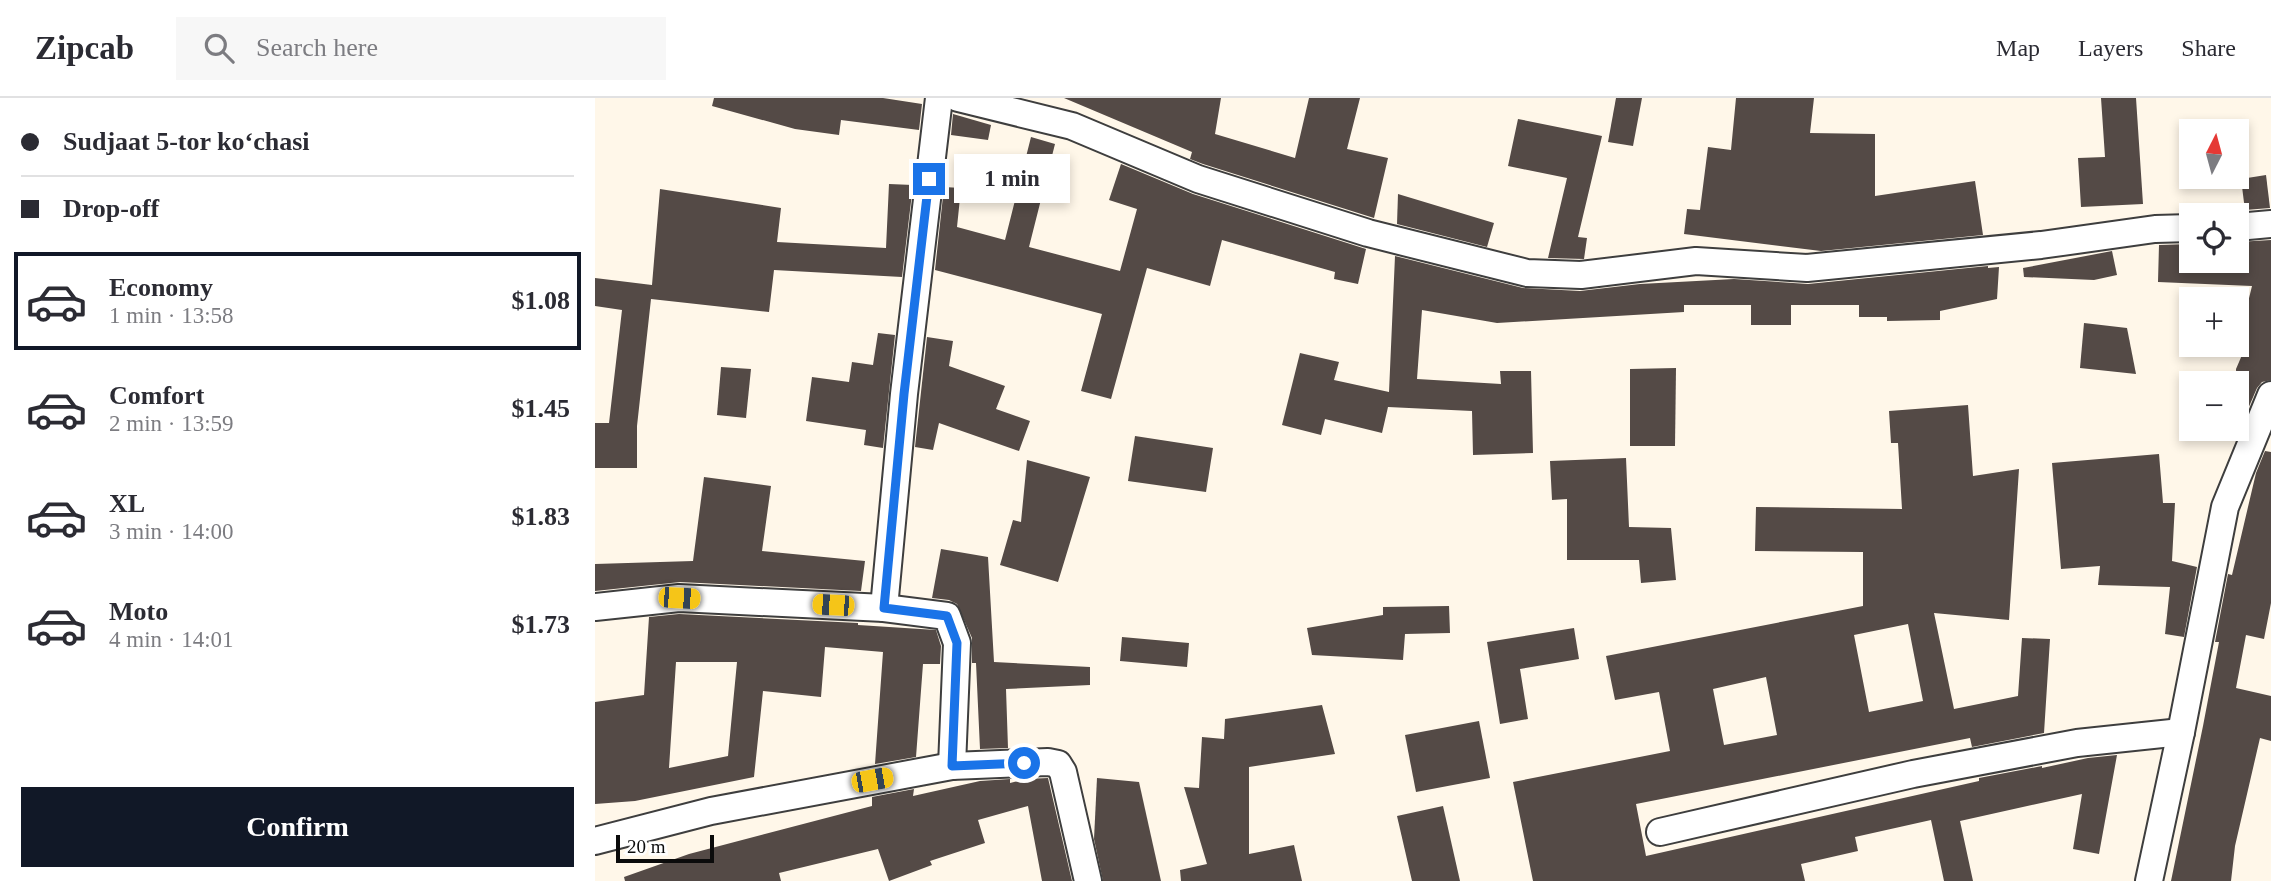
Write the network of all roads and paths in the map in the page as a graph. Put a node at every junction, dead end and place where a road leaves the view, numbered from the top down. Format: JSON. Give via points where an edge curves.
{"nodes":[{"id":1,"x":939,"y":98,"type":"edge"},
{"id":2,"x":958,"y":98,"type":"edge"},
{"id":3,"x":2271,"y":224,"type":"edge"},
{"id":4,"x":2249,"y":226,"type":"edge"},
{"id":5,"x":2179,"y":228,"type":"edge"},
{"id":6,"x":2271,"y":395,"type":"edge"},
{"id":7,"x":595,"y":607,"type":"edge"},
{"id":8,"x":884,"y":608,"type":"junction"},
{"id":9,"x":2181,"y":732,"type":"junction"},
{"id":10,"x":952,"y":766,"type":"junction"},
{"id":11,"x":1660,"y":832,"type":"dead end"},
{"id":12,"x":595,"y":841,"type":"edge"},
{"id":13,"x":1088,"y":881,"type":"edge"},
{"id":14,"x":2149,"y":881,"type":"edge"}],
"edges":[{"from":1,"to":8,"type":"street"},
{"from":2,"to":5,"type":"street","via":[[1072,126],[1198,179],[1368,233],[1527,273],[1581,275],[1696,261],[1807,268]]},
{"from":3,"to":4,"type":"street"},
{"from":6,"to":9,"type":"street","via":[[2225,508]]},
{"from":7,"to":8,"type":"street","via":[[679,598]]},
{"from":8,"to":10,"type":"street","via":[[947,616],[957,643]]},
{"from":9,"to":11,"type":"street","via":[[2077,743],[1913,774]]},
{"from":9,"to":14,"type":"street"},
{"from":10,"to":12,"type":"street","via":[[711,811]]},
{"from":10,"to":13,"type":"street","via":[[1058,764]]}]}
